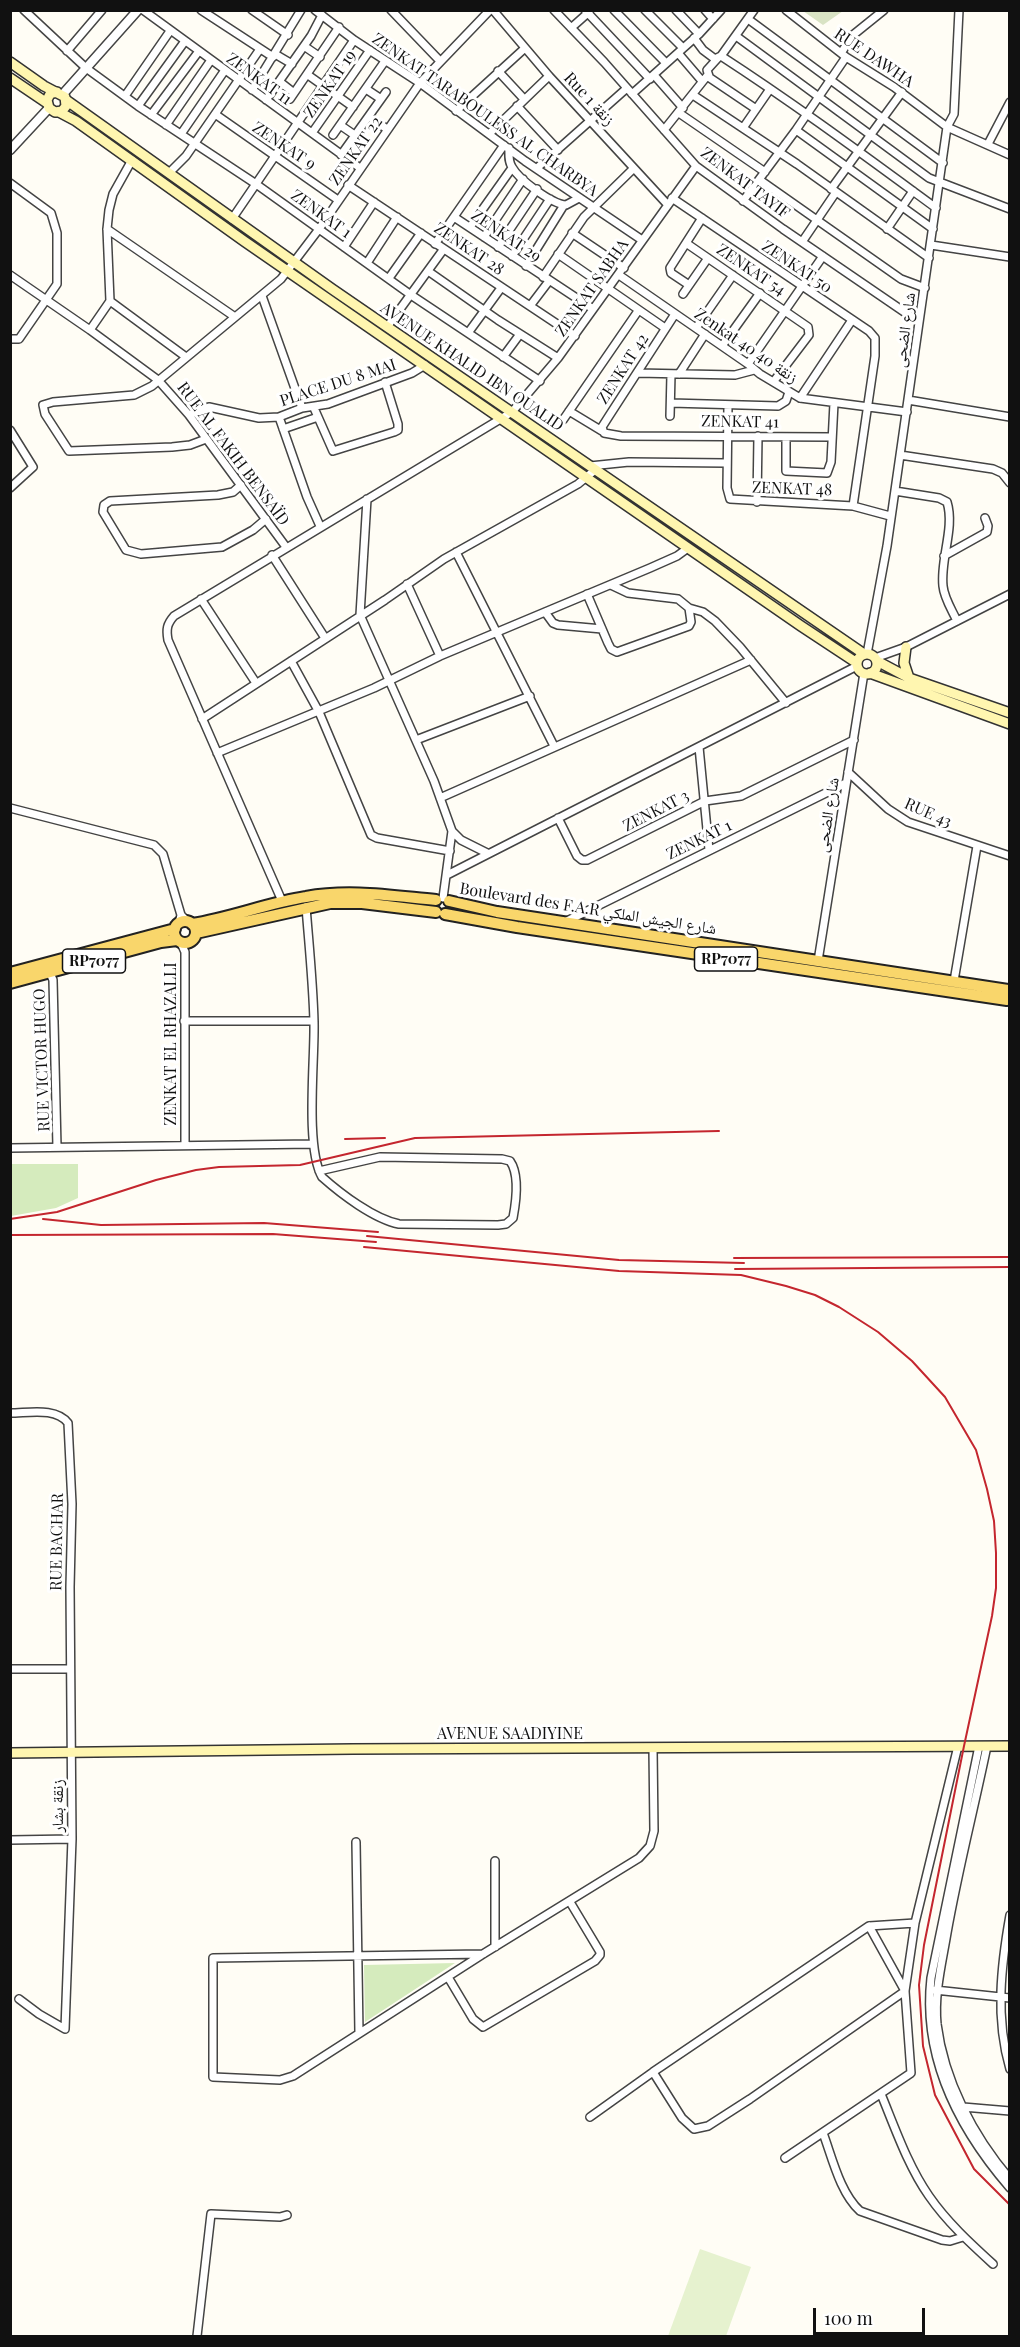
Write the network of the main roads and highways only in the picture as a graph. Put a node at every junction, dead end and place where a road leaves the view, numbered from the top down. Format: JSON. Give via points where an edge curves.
{"nodes":[{"id":1,"x":10,"y":62,"type":"edge"},
{"id":2,"x":10,"y":78,"type":"edge"},
{"id":3,"x":62,"y":95,"type":"junction"},
{"id":4,"x":48,"y":106,"type":"junction"},
{"id":5,"x":59,"y":112,"type":"junction"},
{"id":6,"x":906,"y":646,"type":"road end"},
{"id":7,"x":871,"y":657,"type":"junction"},
{"id":8,"x":862,"y":669,"type":"junction"},
{"id":9,"x":909,"y":678,"type":"junction"},
{"id":10,"x":1010,"y":713,"type":"edge"},
{"id":11,"x":1010,"y":724,"type":"edge"},
{"id":12,"x":442,"y":900,"type":"junction"},
{"id":13,"x":440,"y":913,"type":"junction"},
{"id":14,"x":184,"y":929,"type":"junction"},
{"id":15,"x":10,"y":973,"type":"edge"},
{"id":16,"x":10,"y":983,"type":"edge"},
{"id":17,"x":1008,"y":996,"type":"edge"},
{"id":18,"x":1010,"y":1746,"type":"edge"},
{"id":19,"x":10,"y":1753,"type":"edge"}],
"edges":[{"from":1,"to":3,"type":"main road","name":"AVENUE KHALID IBN OUALID"},
{"from":2,"to":4,"type":"main road"},
{"from":3,"to":4,"type":"main road","via":[[48,97]]},
{"from":3,"to":5,"type":"main road","via":[[64,109]]},
{"from":3,"to":7,"type":"main road","name":"AVENUE KHALID IBN OUALID","via":[[79,111],[387,327]]},
{"from":4,"to":5,"type":"main road","name":"AVENUE KHALID IBN OUALID"},
{"from":5,"to":8,"type":"main road","name":"AVENUE KHALID IBN OUALID"},
{"from":6,"to":9,"type":"main road","via":[[904,663]]},
{"from":7,"to":8,"type":"main road","via":[[859,658]]},
{"from":7,"to":8,"type":"main road","via":[[875,670]]},
{"from":7,"to":9,"type":"main road","name":"AVENUE KHALID IBN OUALID"},
{"from":8,"to":11,"type":"main road","name":"AVENUE KHALID IBN OUALID"},
{"from":9,"to":10,"type":"main road","name":"AVENUE KHALID IBN OUALID"},
{"from":12,"to":13,"type":"main road","name":"Boulevard des F.A.R شارع الجيش الملكي","via":[[450,908]]},
{"from":12,"to":14,"type":"main road","name":"Boulevard des F.A.R شارع الجيش الملكي","number":"RP7077","via":[[346,893],[306,896]]},
{"from":12,"to":17,"type":"main road","name":"Boulevard des F.A.R شارع الجيش الملكي","number":"RP7077","via":[[497,912],[954,981]]},
{"from":13,"to":14,"type":"main road","name":"Boulevard des F.A.R شارع الجيش الملكي","number":"RP7077","via":[[330,903]]},
{"from":13,"to":17,"type":"main road","name":"Boulevard des F.A.R شارع الجيش الملكي","number":"RP7077"},
{"from":14,"to":15,"type":"main road","name":"Boulevard des F.A.R شارع الجيش الملكي","number":"RP7077"},
{"from":14,"to":16,"type":"main road","name":"Boulevard des F.A.R شارع الجيش الملكي","number":"RP7077","via":[[161,942]]},
{"from":18,"to":19,"type":"main road","name":"AVENUE SAADIYINE"}]}
